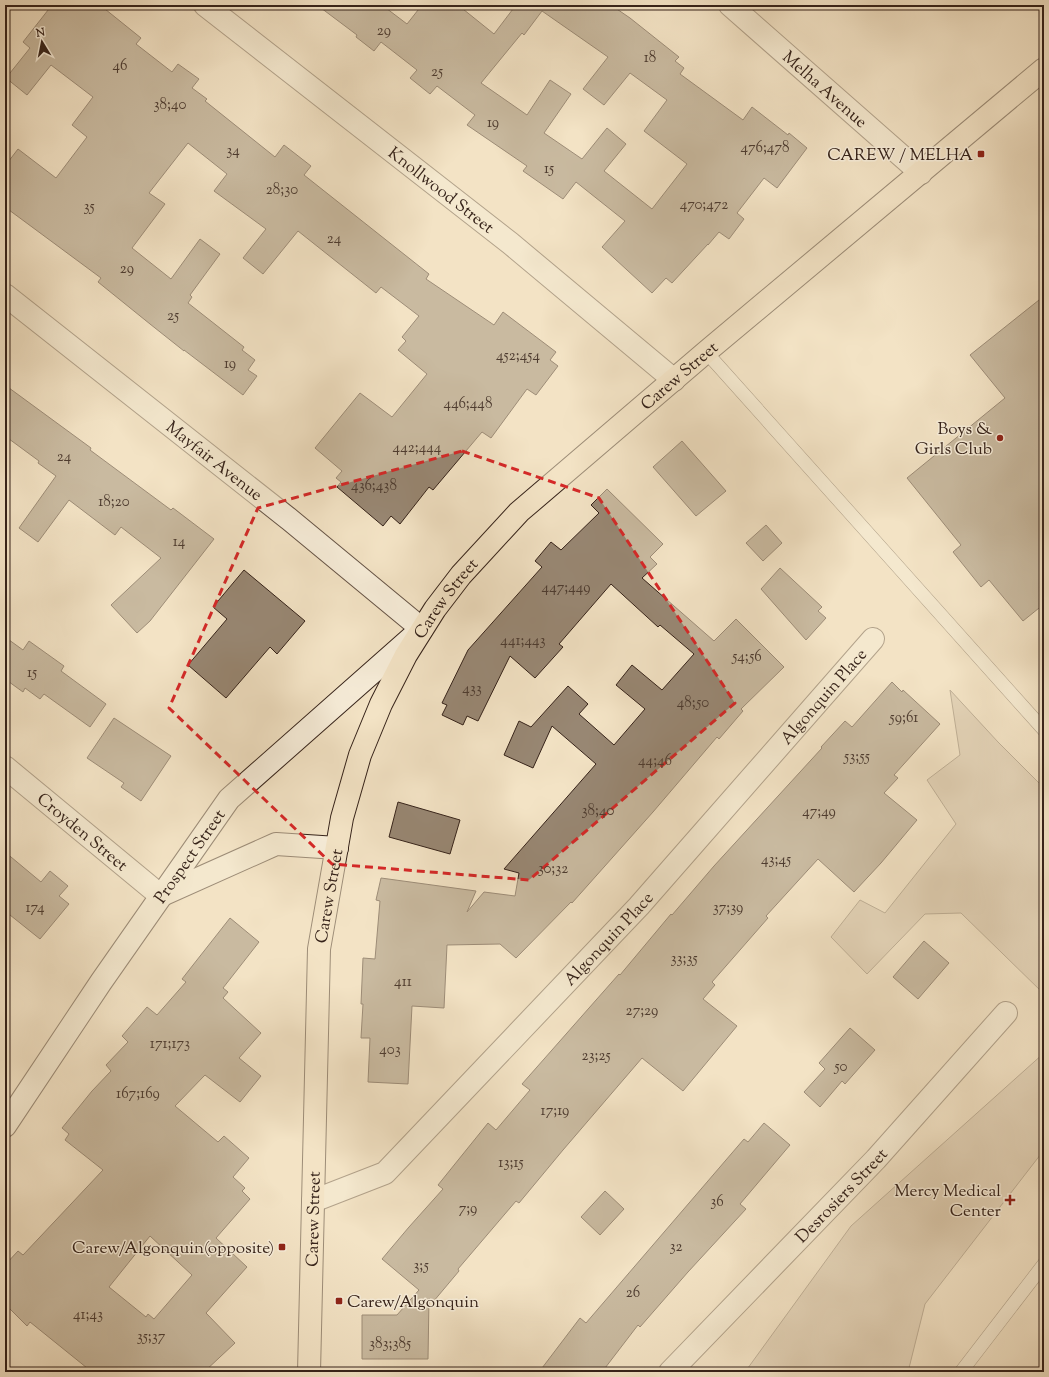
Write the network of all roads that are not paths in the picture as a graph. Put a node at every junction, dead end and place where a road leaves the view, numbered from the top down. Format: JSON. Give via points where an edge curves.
{"nodes":[{"id":1,"x":205,"y":5,"type":"edge"},
{"id":2,"x":730,"y":5,"type":"edge"},
{"id":3,"x":1044,"y":69,"type":"edge"},
{"id":4,"x":920,"y":173,"type":"junction"},
{"id":5,"x":5,"y":295,"type":"edge"},
{"id":6,"x":706,"y":352,"type":"junction"},
{"id":7,"x":674,"y":380,"type":"junction"},
{"id":8,"x":422,"y":629,"type":"junction"},
{"id":9,"x":873,"y":638,"type":"dead end"},
{"id":10,"x":1044,"y":730,"type":"edge"},
{"id":11,"x":5,"y":767,"type":"edge"},
{"id":12,"x":337,"y":848,"type":"junction"},
{"id":13,"x":161,"y":896,"type":"junction"},
{"id":14,"x":1006,"y":1013,"type":"dead end"},
{"id":15,"x":5,"y":1126,"type":"edge"},
{"id":16,"x":313,"y":1201,"type":"junction"},
{"id":17,"x":1044,"y":1264,"type":"edge"},
{"id":18,"x":309,"y":1372,"type":"edge"},
{"id":19,"x":670,"y":1372,"type":"edge"},
{"id":20,"x":961,"y":1372,"type":"edge"}],
"edges":[{"from":1,"to":7,"type":"street","name":"Knollwood Street","via":[[510,243]]},
{"from":2,"to":4,"type":"street","name":"Melha Avenue"},
{"from":3,"to":4,"type":"main road","name":"Carew Street"},
{"from":4,"to":6,"type":"main road","name":"Carew Street"},
{"from":5,"to":8,"type":"street","name":"Mayfair Avenue","via":[[289,519]]},
{"from":6,"to":7,"type":"main road","name":"Carew Street"},
{"from":6,"to":10,"type":"lane"},
{"from":7,"to":8,"type":"main road","name":"Carew Street","via":[[519,512],[461,575]]},
{"from":8,"to":12,"type":"main road","name":"Carew Street","via":[[381,704],[360,755],[342,818]]},
{"from":8,"to":13,"type":"street","name":"Prospect Street","via":[[229,799]]},
{"from":9,"to":16,"type":"street","name":"Algonquin Place","via":[[639,906],[384,1173]]},
{"from":11,"to":13,"type":"street","name":"Croyden Street"},
{"from":12,"to":13,"type":"street","via":[[276,844]]},
{"from":12,"to":16,"type":"main road","name":"Carew Street","via":[[319,949]]},
{"from":13,"to":15,"type":"street","name":"Prospect Street"},
{"from":14,"to":19,"type":"street","name":"Desrosiers Street","via":[[876,1159]]},
{"from":16,"to":18,"type":"main road","name":"Carew Street"},
{"from":17,"to":20,"type":"lane"}]}
